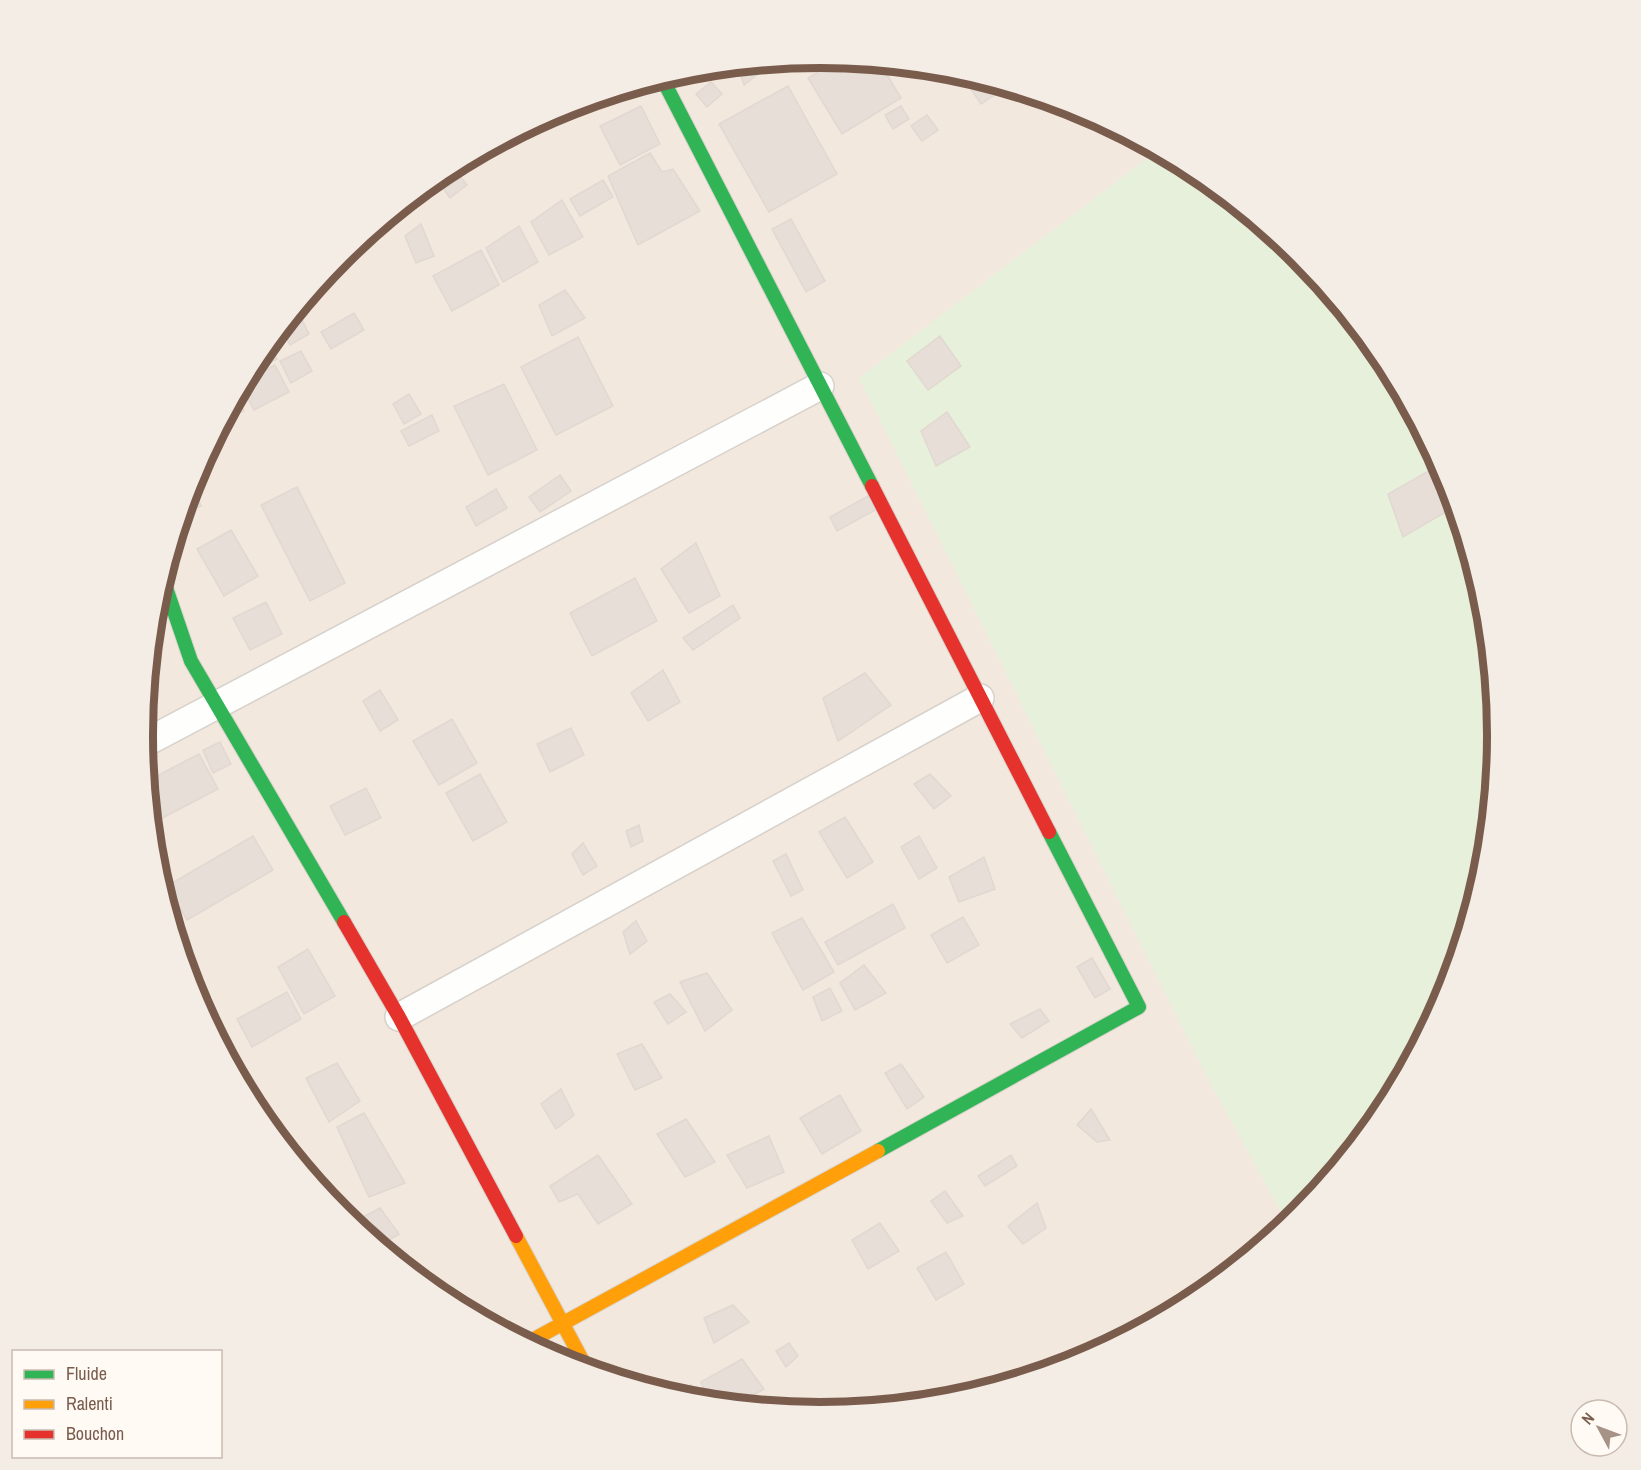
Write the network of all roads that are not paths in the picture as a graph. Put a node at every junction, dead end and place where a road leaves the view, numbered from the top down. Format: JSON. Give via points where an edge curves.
{"nodes":[{"id":1,"x":666,"y":86,"type":"edge"},
{"id":2,"x":820,"y":386,"type":"junction"},
{"id":3,"x":168,"y":595,"type":"edge"},
{"id":4,"x":980,"y":698,"type":"junction"},
{"id":5,"x":217,"y":705,"type":"junction"},
{"id":6,"x":153,"y":739,"type":"edge"},
{"id":7,"x":399,"y":1017,"type":"junction"},
{"id":8,"x":563,"y":1324,"type":"junction"},
{"id":9,"x":535,"y":1339,"type":"edge"},
{"id":10,"x":581,"y":1358,"type":"edge"}],
"edges":[{"from":1,"to":2,"type":"street"},
{"from":2,"to":4,"type":"street"},
{"from":2,"to":5,"type":"street"},
{"from":3,"to":5,"type":"street","via":[[191,661]]},
{"from":4,"to":7,"type":"street"},
{"from":4,"to":8,"type":"street","via":[[1139,1007]]},
{"from":5,"to":6,"type":"street"},
{"from":5,"to":7,"type":"street"},
{"from":7,"to":8,"type":"street"},
{"from":8,"to":9,"type":"street"},
{"from":8,"to":10,"type":"street"}]}
